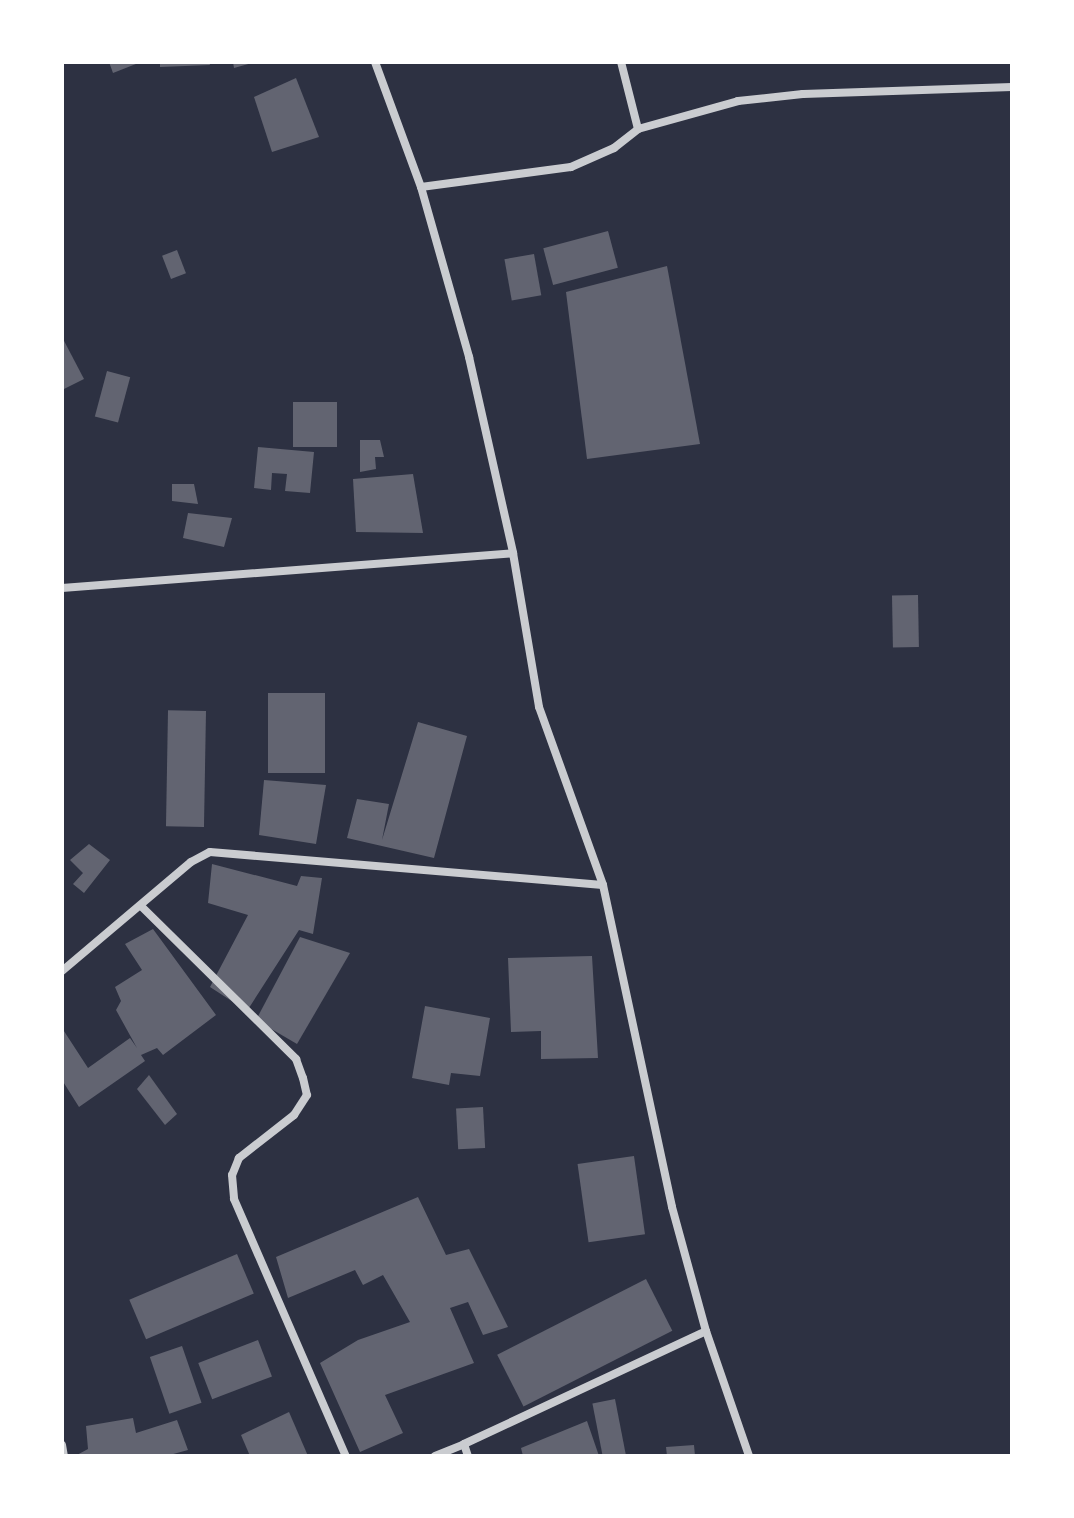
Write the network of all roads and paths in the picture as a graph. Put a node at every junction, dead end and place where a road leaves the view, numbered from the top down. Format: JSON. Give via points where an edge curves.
{"nodes":[{"id":1,"x":375,"y":62,"type":"edge"},
{"id":2,"x":621,"y":62,"type":"edge"},
{"id":3,"x":1012,"y":87,"type":"edge"},
{"id":4,"x":638,"y":129,"type":"junction"},
{"id":5,"x":421,"y":187,"type":"junction"},
{"id":6,"x":513,"y":553,"type":"junction"},
{"id":7,"x":62,"y":588,"type":"edge"},
{"id":8,"x":603,"y":885,"type":"junction"},
{"id":9,"x":141,"y":906,"type":"junction"},
{"id":10,"x":62,"y":971,"type":"edge"},
{"id":11,"x":706,"y":1331,"type":"junction"},
{"id":12,"x":464,"y":1444,"type":"junction"},
{"id":13,"x":62,"y":1445,"type":"edge"},
{"id":14,"x":64,"y":1456,"type":"edge"},
{"id":15,"x":346,"y":1456,"type":"edge"},
{"id":16,"x":435,"y":1456,"type":"edge"},
{"id":17,"x":468,"y":1456,"type":"edge"},
{"id":18,"x":749,"y":1456,"type":"edge"}],
"edges":[{"from":1,"to":5,"type":"street"},
{"from":2,"to":4,"type":"street"},
{"from":3,"to":4,"type":"street","via":[[790,95],[738,101]]},
{"from":4,"to":5,"type":"street","via":[[614,148],[571,167]]},
{"from":5,"to":6,"type":"street","via":[[469,357]]},
{"from":6,"to":7,"type":"street"},
{"from":6,"to":8,"type":"street","via":[[539,707]]},
{"from":8,"to":9,"type":"street","via":[[238,850],[210,852],[191,862]]},
{"from":8,"to":11,"type":"street","via":[[672,1207]]},
{"from":9,"to":10,"type":"street"},
{"from":9,"to":15,"type":"street","via":[[296,1059],[307,1095],[294,1115],[239,1158],[232,1175],[234,1199]]},
{"from":11,"to":12,"type":"street"},
{"from":11,"to":18,"type":"street"},
{"from":12,"to":16,"type":"street"},
{"from":12,"to":17,"type":"street"},
{"from":13,"to":14,"type":"street"}]}
